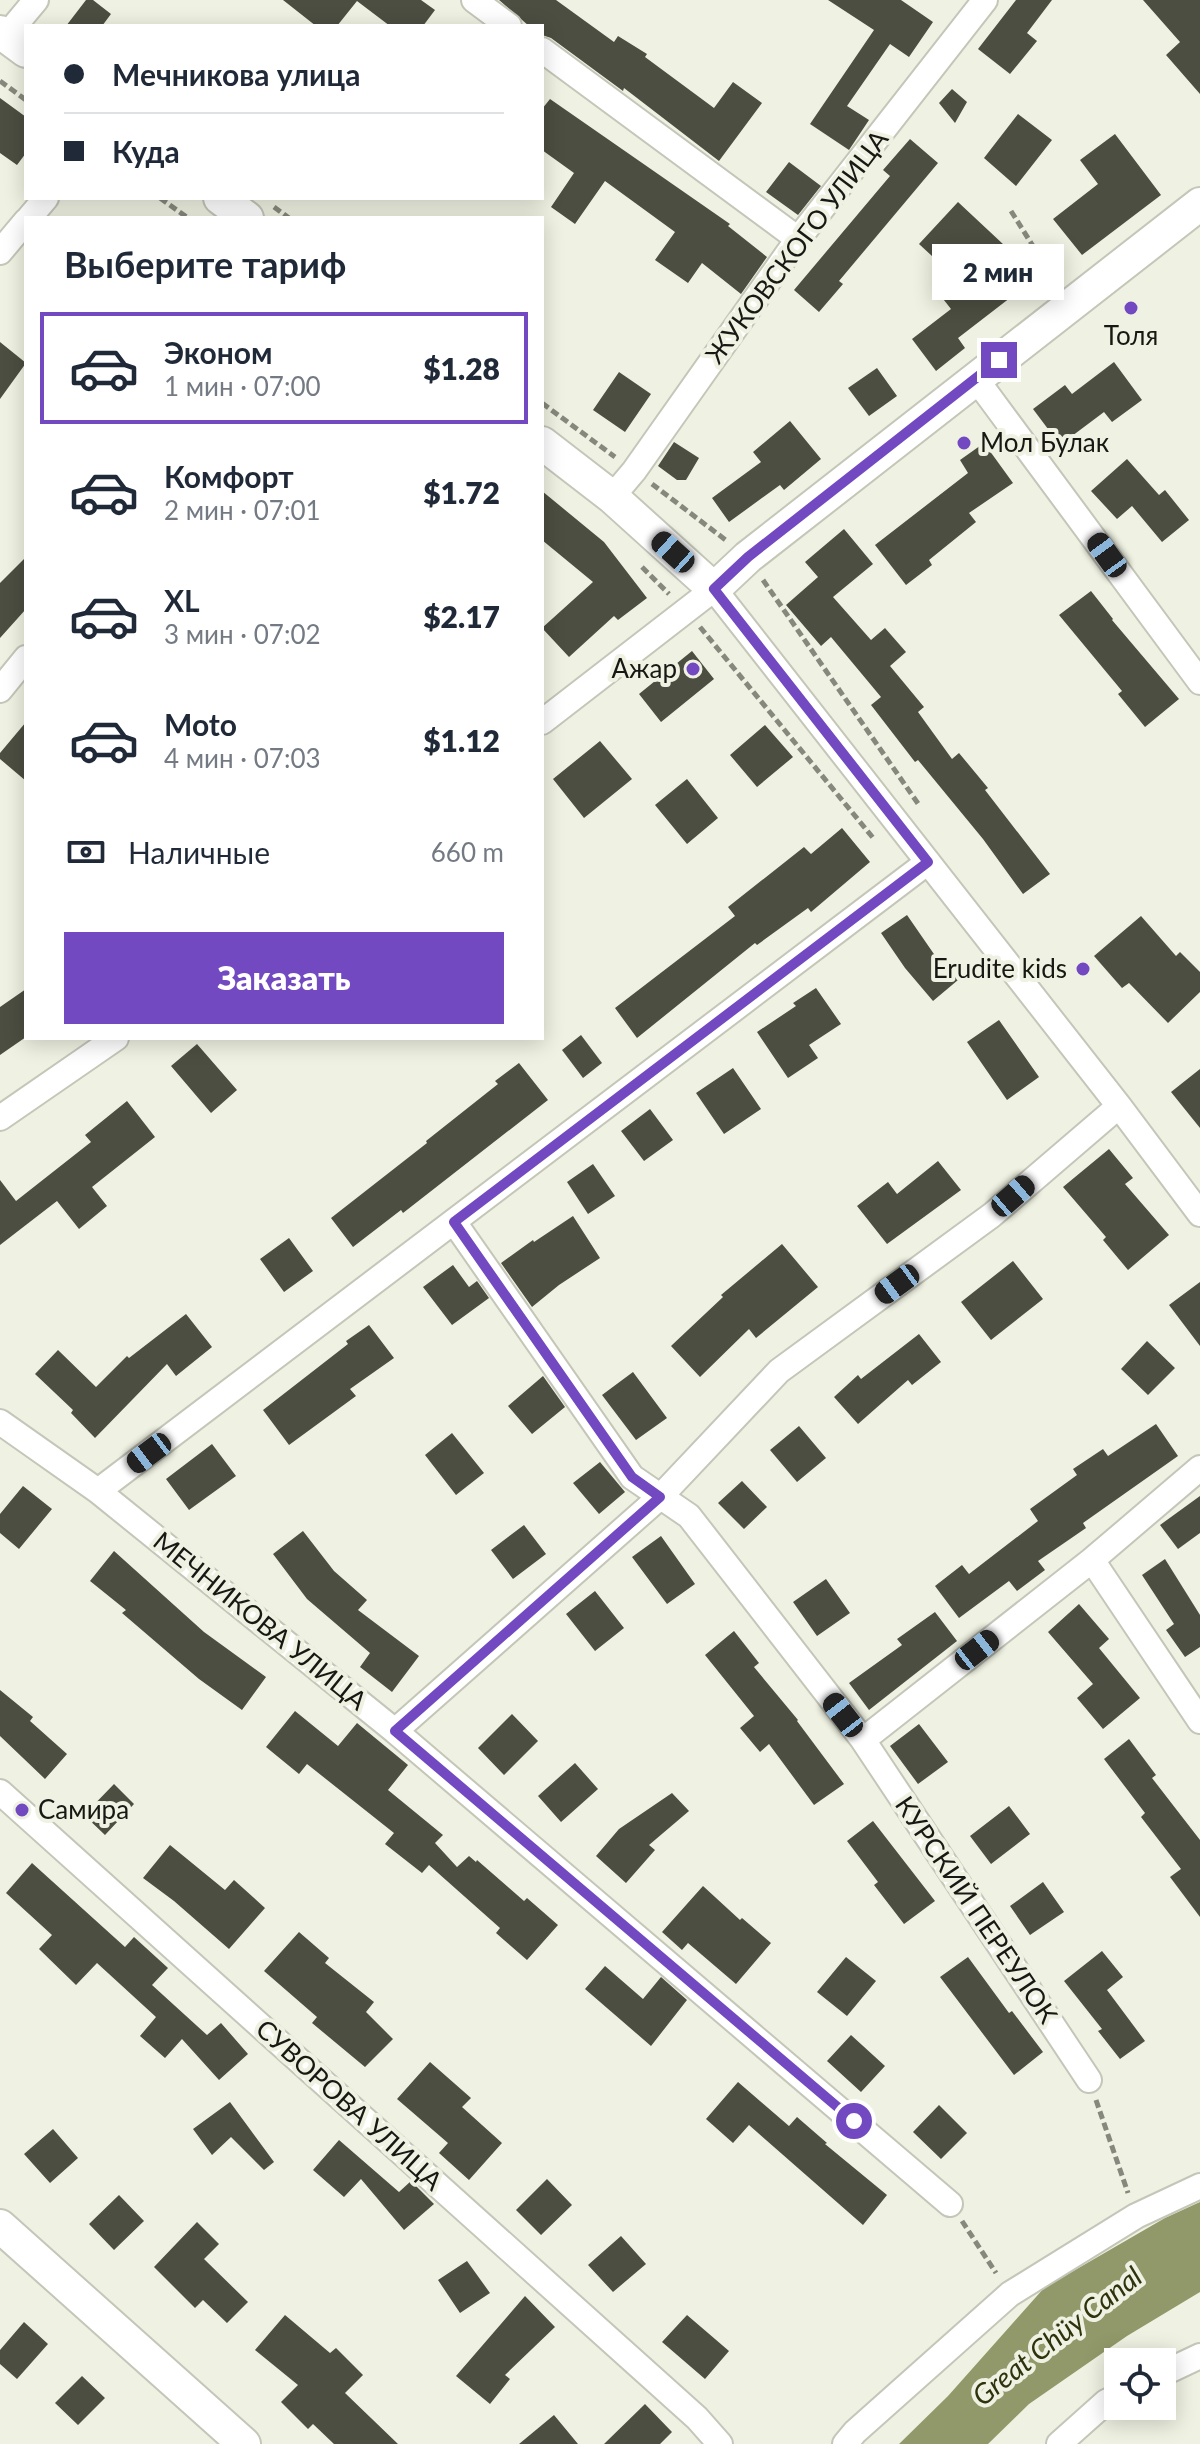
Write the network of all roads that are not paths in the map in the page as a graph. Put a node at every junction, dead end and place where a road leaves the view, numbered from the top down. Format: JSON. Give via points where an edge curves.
{"nodes":[{"id":1,"x":36,"y":0,"type":"edge"},
{"id":2,"x":474,"y":0,"type":"edge"},
{"id":3,"x":971,"y":4,"type":"edge"},
{"id":4,"x":506,"y":24,"type":"edge"},
{"id":5,"x":11,"y":40,"type":"edge"},
{"id":6,"x":544,"y":51,"type":"edge"},
{"id":7,"x":44,"y":200,"type":"edge"},
{"id":8,"x":223,"y":200,"type":"edge"},
{"id":9,"x":1200,"y":204,"type":"edge"},
{"id":10,"x":30,"y":216,"type":"edge"},
{"id":11,"x":244,"y":216,"type":"edge"},
{"id":12,"x":24,"y":224,"type":"edge"},
{"id":13,"x":798,"y":239,"type":"junction"},
{"id":14,"x":0,"y":252,"type":"edge"},
{"id":15,"x":976,"y":379,"type":"junction"},
{"id":16,"x":544,"y":445,"type":"edge"},
{"id":17,"x":612,"y":497,"type":"junction"},
{"id":18,"x":714,"y":589,"type":"junction"},
{"id":19,"x":24,"y":660,"type":"edge"},
{"id":20,"x":1200,"y":682,"type":"edge"},
{"id":21,"x":0,"y":690,"type":"edge"},
{"id":22,"x":544,"y":720,"type":"edge"},
{"id":23,"x":928,"y":862,"type":"junction"},
{"id":24,"x":113,"y":1040,"type":"edge"},
{"id":25,"x":1119,"y":1106,"type":"junction"},
{"id":26,"x":0,"y":1118,"type":"edge"},
{"id":27,"x":1200,"y":1214,"type":"edge"},
{"id":28,"x":454,"y":1222,"type":"junction"},
{"id":29,"x":0,"y":1422,"type":"edge"},
{"id":30,"x":1200,"y":1468,"type":"edge"},
{"id":31,"x":98,"y":1491,"type":"junction"},
{"id":32,"x":660,"y":1497,"type":"junction"},
{"id":33,"x":1092,"y":1560,"type":"junction"},
{"id":34,"x":1200,"y":1721,"type":"edge"},
{"id":35,"x":395,"y":1731,"type":"junction"},
{"id":36,"x":863,"y":1740,"type":"junction"},
{"id":37,"x":0,"y":1792,"type":"edge"},
{"id":38,"x":1089,"y":2080,"type":"road end"},
{"id":39,"x":1200,"y":2186,"type":"edge"},
{"id":40,"x":950,"y":2204,"type":"road end"},
{"id":41,"x":0,"y":2226,"type":"edge"},
{"id":42,"x":1200,"y":2356,"type":"edge"},
{"id":43,"x":1176,"y":2367,"type":"edge"},
{"id":44,"x":1104,"y":2404,"type":"edge"},
{"id":45,"x":244,"y":2444,"type":"edge"},
{"id":46,"x":720,"y":2444,"type":"edge"},
{"id":47,"x":845,"y":2444,"type":"edge"},
{"id":48,"x":1059,"y":2444,"type":"edge"}],
"edges":[{"from":1,"to":5,"type":"street"},
{"from":2,"to":4,"type":"street"},
{"from":3,"to":13,"type":"street","name":"ЖУКОВСКОГО УЛИЦА"},
{"from":6,"to":13,"type":"street"},
{"from":7,"to":10,"type":"street"},
{"from":8,"to":11,"type":"street"},
{"from":9,"to":15,"type":"street"},
{"from":12,"to":14,"type":"street"},
{"from":13,"to":17,"type":"street","name":"ЖУКОВСКОГО УЛИЦА"},
{"from":15,"to":18,"type":"street"},
{"from":15,"to":20,"type":"street"},
{"from":16,"to":17,"type":"street"},
{"from":17,"to":18,"type":"street"},
{"from":18,"to":22,"type":"street"},
{"from":18,"to":23,"type":"street"},
{"from":19,"to":21,"type":"street"},
{"from":23,"to":25,"type":"street"},
{"from":23,"to":28,"type":"street"},
{"from":24,"to":26,"type":"street"},
{"from":25,"to":27,"type":"street"},
{"from":25,"to":32,"type":"street","via":[[992,1215],[779,1371]]},
{"from":28,"to":31,"type":"street"},
{"from":28,"to":32,"type":"street","name":"КУРСКИЙ ПЕРЕУЛОК","via":[[632,1477]]},
{"from":29,"to":31,"type":"street","name":"МЕЧНИКОВА УЛИЦА"},
{"from":30,"to":33,"type":"street"},
{"from":31,"to":35,"type":"street","name":"МЕЧНИКОВА УЛИЦА"},
{"from":32,"to":35,"type":"street"},
{"from":32,"to":36,"type":"street","name":"КУРСКИЙ ПЕРЕУЛОК","via":[[689,1516]]},
{"from":33,"to":34,"type":"street"},
{"from":33,"to":36,"type":"street"},
{"from":35,"to":40,"type":"street","name":"МЕЧНИКОВА УЛИЦА"},
{"from":36,"to":38,"type":"street","name":"КУРСКИЙ ПЕРЕУЛОК"},
{"from":37,"to":46,"type":"street","name":"СУВОРОВА УЛИЦА"},
{"from":39,"to":47,"type":"street","via":[[1136,2216],[1010,2294]]},
{"from":41,"to":45,"type":"street"},
{"from":42,"to":43,"type":"street"},
{"from":44,"to":48,"type":"street"}]}
